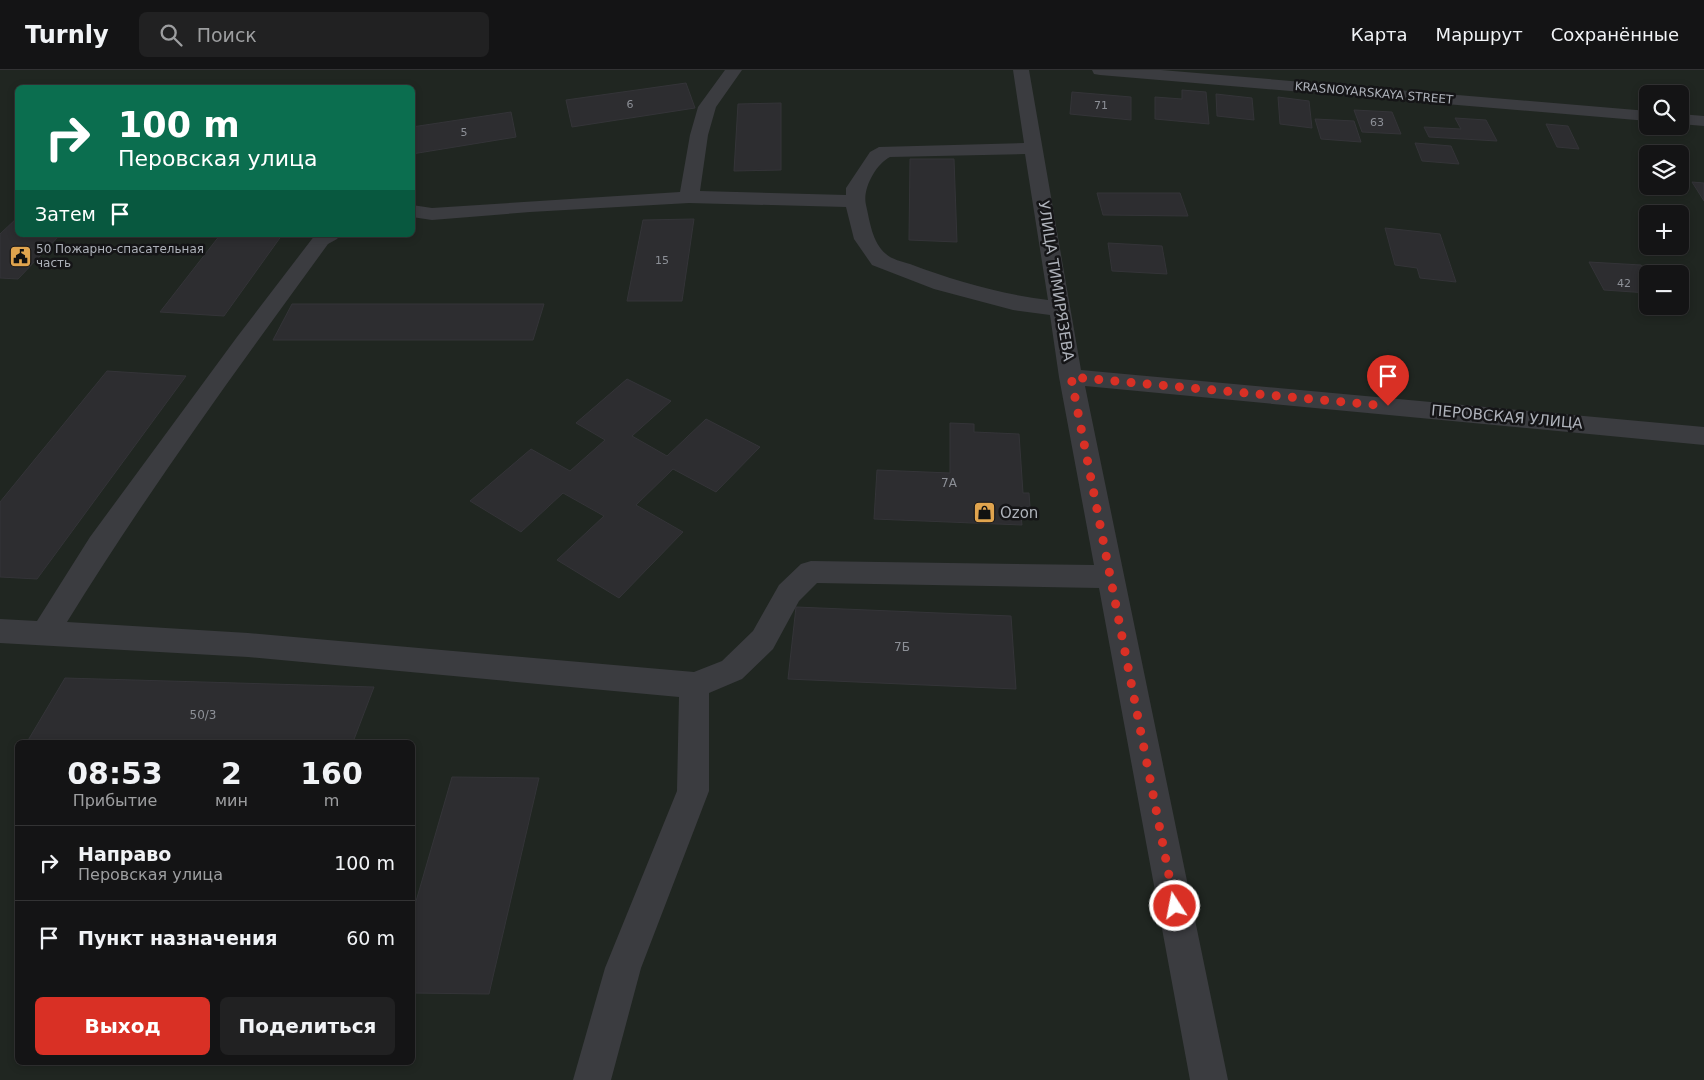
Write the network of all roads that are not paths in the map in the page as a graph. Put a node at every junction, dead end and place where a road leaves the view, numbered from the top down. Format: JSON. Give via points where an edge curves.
{"nodes":[{"id":1,"x":734,"y":70,"type":"edge"},
{"id":2,"x":1021,"y":70,"type":"edge"},
{"id":3,"x":1100,"y":70,"type":"edge"},
{"id":4,"x":1639,"y":115,"type":"edge"},
{"id":5,"x":1689,"y":120,"type":"edge"},
{"id":6,"x":1704,"y":121,"type":"edge"},
{"id":7,"x":1034,"y":148,"type":"junction"},
{"id":8,"x":689,"y":197,"type":"junction"},
{"id":9,"x":855,"y":201,"type":"junction"},
{"id":10,"x":415,"y":211,"type":"edge"},
{"id":11,"x":326,"y":237,"type":"edge"},
{"id":12,"x":1060,"y":309,"type":"junction"},
{"id":13,"x":1071,"y":377,"type":"junction"},
{"id":14,"x":1704,"y":436,"type":"edge"},
{"id":15,"x":1110,"y":577,"type":"junction"},
{"id":16,"x":0,"y":632,"type":"edge"},
{"id":17,"x":44,"y":634,"type":"junction"},
{"id":18,"x":694,"y":685,"type":"junction"},
{"id":19,"x":592,"y":1080,"type":"edge"},
{"id":20,"x":1209,"y":1080,"type":"edge"}],
"edges":[{"from":1,"to":8,"type":"street","via":[[707,107]]},
{"from":2,"to":7,"type":"street","name":"УЛИЦА ТИМИРЯЗЕВА"},
{"from":3,"to":4,"type":"street","name":"KRASNOYARSKAYA STREET"},
{"from":5,"to":6,"type":"street"},
{"from":7,"to":9,"type":"street","via":[[886,151],[877,156],[856,188]]},
{"from":7,"to":12,"type":"street","name":"УЛИЦА ТИМИРЯЗЕВА"},
{"from":8,"to":9,"type":"street"},
{"from":8,"to":10,"type":"street","via":[[432,214]]},
{"from":9,"to":12,"type":"street","via":[[864,239],[879,260],[942,284],[1013,303]]},
{"from":11,"to":17,"type":"street","via":[[239,350],[100,545]]},
{"from":12,"to":13,"type":"street","name":"УЛИЦА ТИМИРЯЗЕВА"},
{"from":13,"to":14,"type":"street","name":"ПЕРОВСКАЯ УЛИЦА"},
{"from":13,"to":15,"type":"street","name":"УЛИЦА ТИМИРЯЗЕВА"},
{"from":15,"to":18,"type":"street","via":[[811,572],[789,593],[763,640],[732,670]]},
{"from":15,"to":20,"type":"street","name":"УЛИЦА ТИМИРЯЗЕВА"},
{"from":16,"to":17,"type":"street"},
{"from":17,"to":18,"type":"street","via":[[443,661]]},
{"from":18,"to":19,"type":"street","via":[[693,792],[623,968]]}]}
